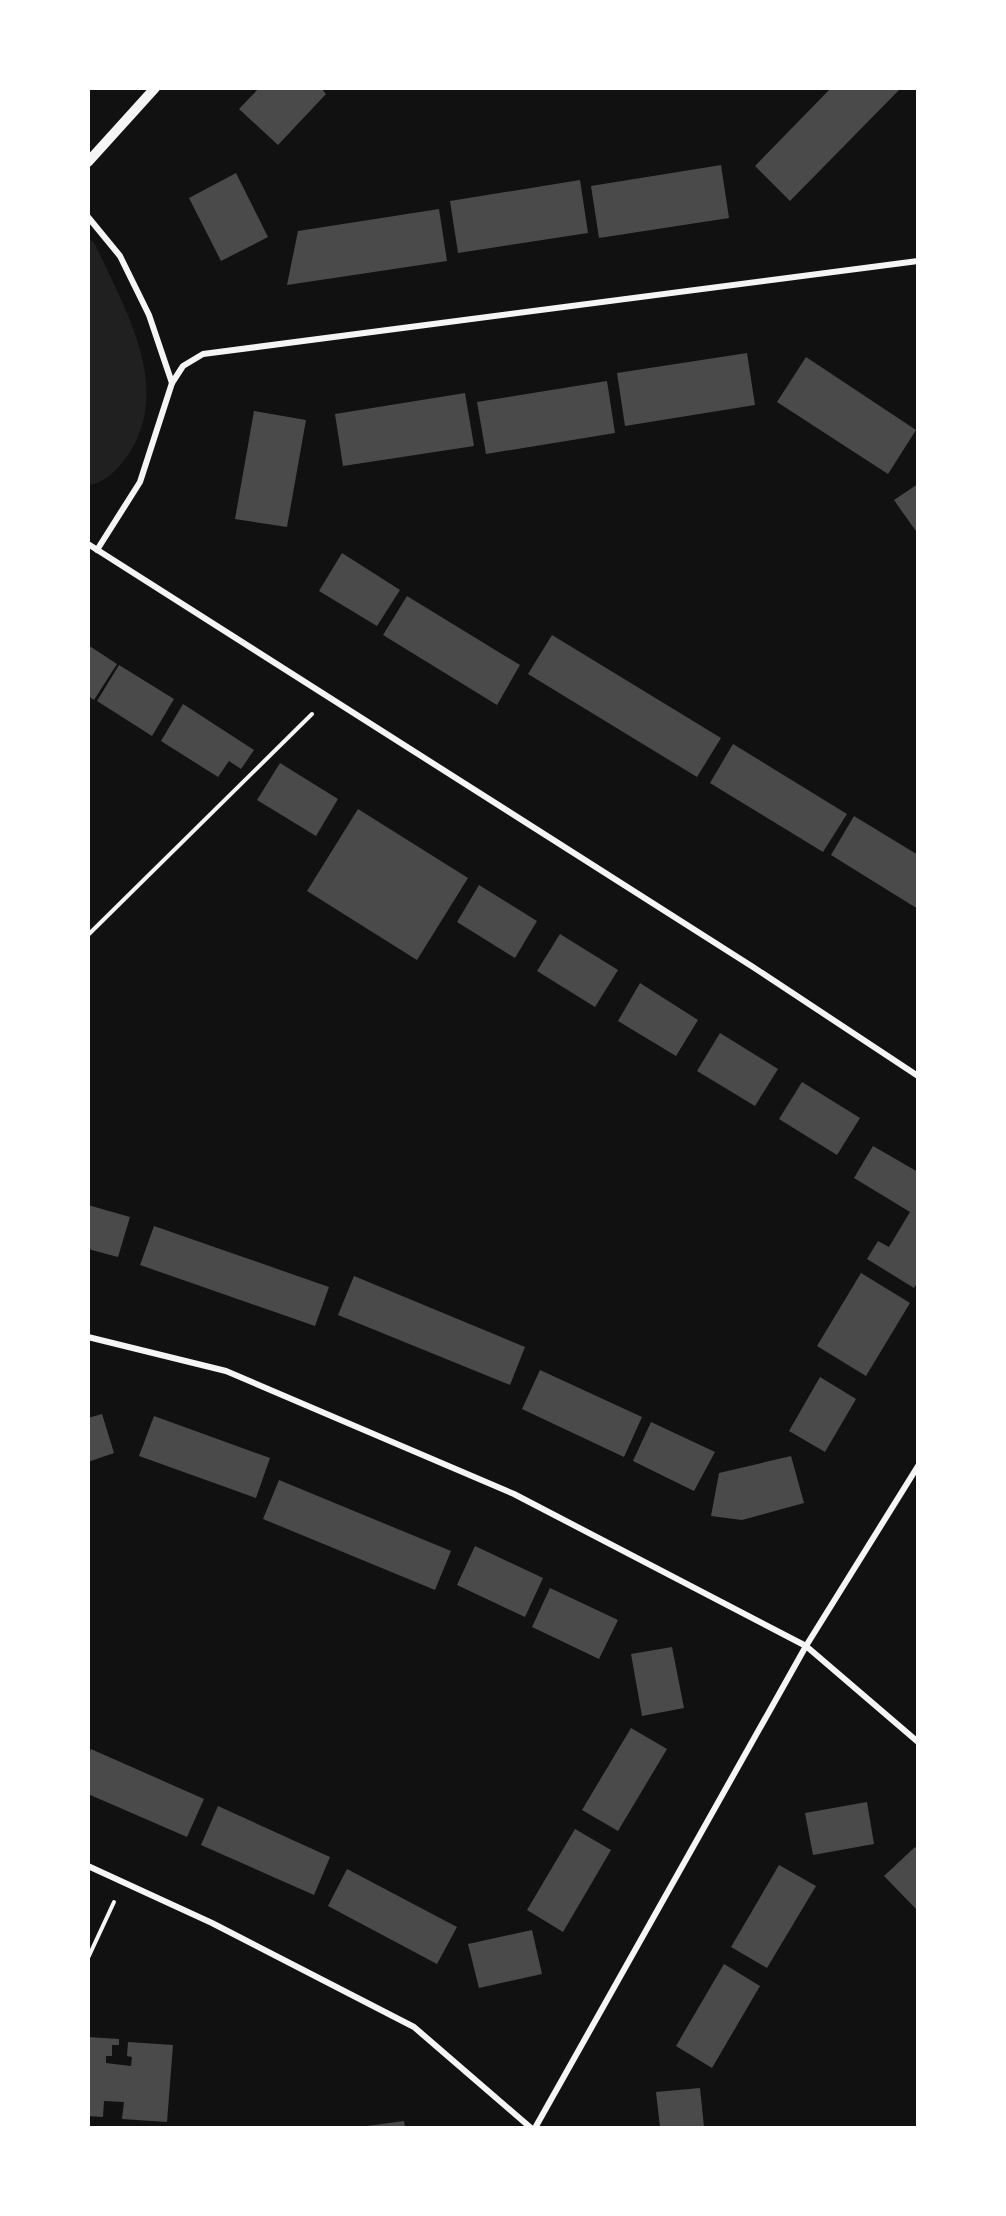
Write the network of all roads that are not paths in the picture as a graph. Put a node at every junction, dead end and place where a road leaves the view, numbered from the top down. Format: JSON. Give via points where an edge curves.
{"nodes":[{"id":1,"x":155,"y":88,"type":"edge"},
{"id":2,"x":88,"y":162,"type":"edge"},
{"id":3,"x":88,"y":216,"type":"edge"},
{"id":4,"x":918,"y":261,"type":"edge"},
{"id":5,"x":172,"y":382,"type":"junction"},
{"id":6,"x":88,"y":544,"type":"edge"},
{"id":7,"x":97,"y":549,"type":"junction"},
{"id":8,"x":918,"y":1076,"type":"edge"},
{"id":9,"x":88,"y":1337,"type":"edge"},
{"id":10,"x":918,"y":1466,"type":"edge"},
{"id":11,"x":806,"y":1646,"type":"junction"},
{"id":12,"x":918,"y":1742,"type":"edge"},
{"id":13,"x":88,"y":1866,"type":"edge"},
{"id":14,"x":531,"y":2127,"type":"edge"},
{"id":15,"x":535,"y":2127,"type":"edge"}],
"edges":[{"from":1,"to":2,"type":"street"},
{"from":3,"to":5,"type":"street","via":[[120,256],[148,315]]},
{"from":4,"to":5,"type":"street","via":[[203,354],[183,366]]},
{"from":5,"to":7,"type":"street","via":[[140,482]]},
{"from":6,"to":7,"type":"street"},
{"from":7,"to":8,"type":"street"},
{"from":9,"to":11,"type":"street","via":[[226,1371],[514,1494]]},
{"from":10,"to":11,"type":"street"},
{"from":11,"to":12,"type":"street"},
{"from":11,"to":15,"type":"street"},
{"from":13,"to":14,"type":"street","via":[[212,1923],[414,2027]]}]}
